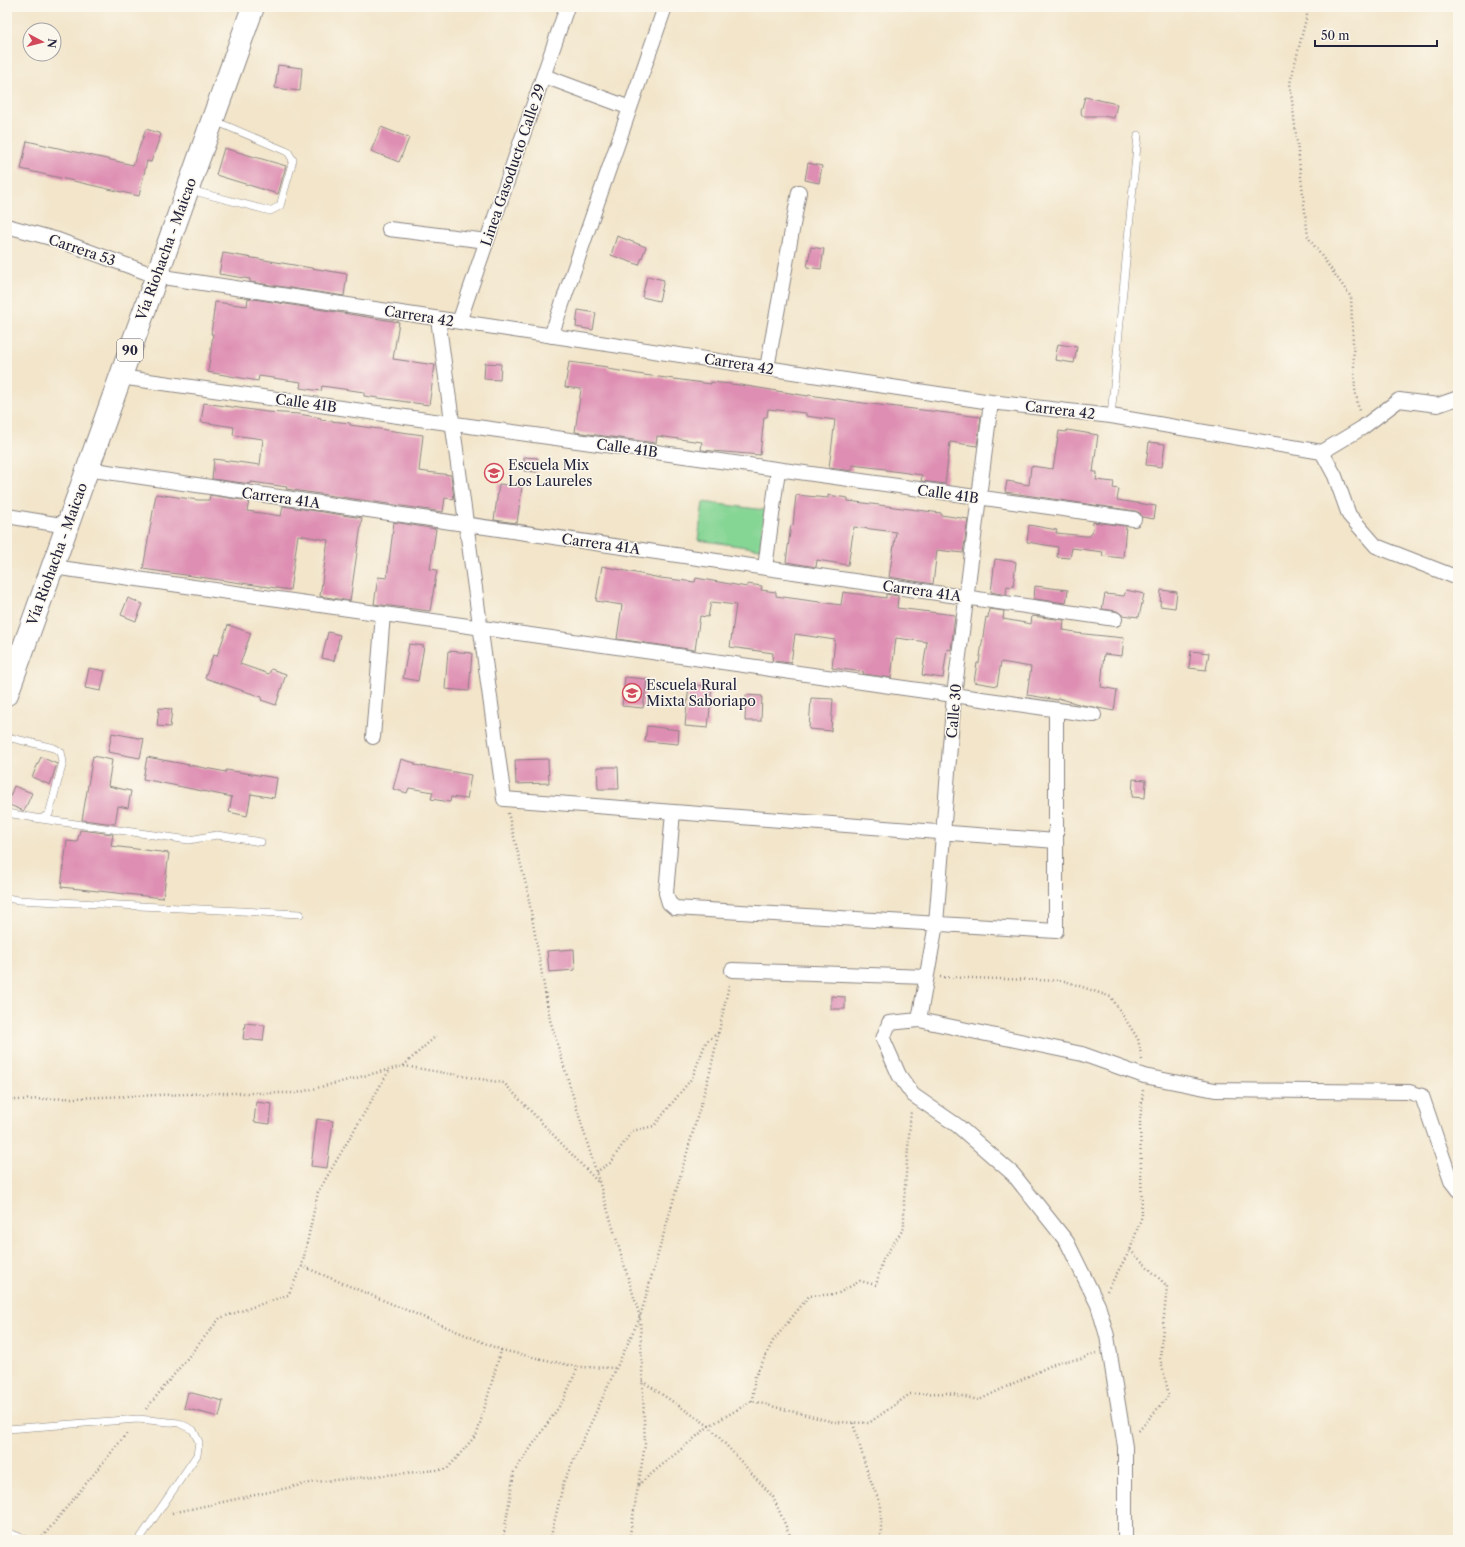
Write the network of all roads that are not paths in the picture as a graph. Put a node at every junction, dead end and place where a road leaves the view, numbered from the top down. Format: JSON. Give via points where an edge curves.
{"nodes":[{"id":1,"x":253,"y":7,"type":"edge"},
{"id":2,"x":567,"y":7,"type":"edge"},
{"id":3,"x":665,"y":7,"type":"edge"},
{"id":4,"x":544,"y":76,"type":"junction"},
{"id":5,"x":630,"y":108,"type":"junction"},
{"id":6,"x":212,"y":120,"type":"junction"},
{"id":7,"x":1138,"y":135,"type":"dead end"},
{"id":8,"x":188,"y":189,"type":"junction"},
{"id":9,"x":799,"y":192,"type":"dead end"},
{"id":10,"x":7,"y":226,"type":"edge"},
{"id":11,"x":389,"y":229,"type":"dead end"},
{"id":12,"x":487,"y":241,"type":"junction"},
{"id":13,"x":156,"y":276,"type":"junction"},
{"id":14,"x":438,"y":319,"type":"junction"},
{"id":15,"x":459,"y":322,"type":"junction"},
{"id":16,"x":551,"y":336,"type":"junction"},
{"id":17,"x":767,"y":368,"type":"junction"},
{"id":18,"x":120,"y":377,"type":"junction"},
{"id":19,"x":1458,"y":398,"type":"edge"},
{"id":20,"x":991,"y":402,"type":"junction"},
{"id":21,"x":1111,"y":416,"type":"junction"},
{"id":22,"x":452,"y":424,"type":"junction"},
{"id":23,"x":1322,"y":452,"type":"junction"},
{"id":24,"x":87,"y":469,"type":"junction"},
{"id":25,"x":778,"y":470,"type":"junction"},
{"id":26,"x":979,"y":498,"type":"junction"},
{"id":27,"x":7,"y":516,"type":"edge"},
{"id":28,"x":1134,"y":519,"type":"dead end"},
{"id":29,"x":466,"y":525,"type":"junction"},
{"id":30,"x":67,"y":526,"type":"junction"},
{"id":31,"x":52,"y":567,"type":"junction"},
{"id":32,"x":765,"y":568,"type":"junction"},
{"id":33,"x":1458,"y":578,"type":"edge"},
{"id":34,"x":967,"y":598,"type":"junction"},
{"id":35,"x":383,"y":614,"type":"junction"},
{"id":36,"x":1115,"y":619,"type":"dead end"},
{"id":37,"x":480,"y":628,"type":"junction"},
{"id":38,"x":14,"y":652,"type":"edge"},
{"id":39,"x":7,"y":694,"type":"edge"},
{"id":40,"x":954,"y":695,"type":"junction"},
{"id":41,"x":1056,"y":710,"type":"junction"},
{"id":42,"x":1094,"y":715,"type":"dead end"},
{"id":43,"x":7,"y":737,"type":"edge"},
{"id":44,"x":373,"y":737,"type":"dead end"},
{"id":45,"x":673,"y":812,"type":"junction"},
{"id":46,"x":7,"y":813,"type":"edge"},
{"id":47,"x":41,"y":819,"type":"junction"},
{"id":48,"x":943,"y":833,"type":"junction"},
{"id":49,"x":261,"y":842,"type":"dead end"},
{"id":50,"x":1056,"y":842,"type":"junction"},
{"id":51,"x":7,"y":898,"type":"edge"},
{"id":52,"x":18,"y":900,"type":"junction"},
{"id":53,"x":7,"y":904,"type":"edge"},
{"id":54,"x":300,"y":914,"type":"dead end"},
{"id":55,"x":936,"y":924,"type":"junction"},
{"id":56,"x":732,"y":970,"type":"road end"},
{"id":57,"x":926,"y":977,"type":"junction"},
{"id":58,"x":919,"y":1020,"type":"junction"},
{"id":59,"x":1458,"y":1190,"type":"edge"},
{"id":60,"x":7,"y":1429,"type":"edge"},
{"id":61,"x":7,"y":1532,"type":"edge"},
{"id":62,"x":27,"y":1540,"type":"edge"},
{"id":63,"x":139,"y":1540,"type":"edge"},
{"id":64,"x":1125,"y":1540,"type":"edge"}],
"edges":[{"from":1,"to":6,"type":"highway","name":"Vía Riohacha - Maicao","number":"90"},
{"from":2,"to":4,"type":"street","name":"Linea Gasoducto Calle 29"},
{"from":3,"to":5,"type":"street"},
{"from":4,"to":5,"type":"street"},
{"from":4,"to":12,"type":"street","name":"Linea Gasoducto Calle 29"},
{"from":5,"to":16,"type":"street"},
{"from":6,"to":8,"type":"highway","name":"Vía Riohacha - Maicao","number":"90"},
{"from":6,"to":8,"type":"lane","via":[[288,152],[293,160],[280,206],[270,211]]},
{"from":7,"to":21,"type":"lane"},
{"from":8,"to":13,"type":"highway","name":"Vía Riohacha - Maicao","number":"90"},
{"from":9,"to":17,"type":"street"},
{"from":10,"to":13,"type":"street","name":"Carrera 53","via":[[58,240]]},
{"from":11,"to":12,"type":"street"},
{"from":12,"to":15,"type":"street","name":"Linea Gasoducto Calle 29"},
{"from":13,"to":14,"type":"street","name":"Carrera 42"},
{"from":13,"to":18,"type":"highway","name":"Vía Riohacha - Maicao","number":"90"},
{"from":14,"to":15,"type":"street","name":"Carrera 42"},
{"from":14,"to":22,"type":"street"},
{"from":15,"to":16,"type":"street","name":"Carrera 42"},
{"from":16,"to":17,"type":"street","name":"Carrera 42"},
{"from":17,"to":20,"type":"street","name":"Carrera 42"},
{"from":18,"to":22,"type":"street","name":"Calle 41B"},
{"from":18,"to":24,"type":"highway","name":"Vía Riohacha - Maicao","number":"90"},
{"from":19,"to":23,"type":"street","via":[[1438,405],[1399,400],[1362,428]]},
{"from":20,"to":21,"type":"street","name":"Carrera 42"},
{"from":20,"to":26,"type":"street","name":"Calle 30"},
{"from":21,"to":23,"type":"street","name":"Carrera 42"},
{"from":22,"to":25,"type":"street","name":"Calle 41B"},
{"from":22,"to":29,"type":"street"},
{"from":23,"to":33,"type":"street","via":[[1335,476],[1349,515],[1376,546]]},
{"from":24,"to":29,"type":"street","name":"Carrera 41A"},
{"from":24,"to":30,"type":"highway","name":"Vía Riohacha - Maicao","number":"90"},
{"from":25,"to":26,"type":"street","name":"Calle 41B"},
{"from":25,"to":32,"type":"street"},
{"from":26,"to":28,"type":"street","name":"Calle 41B"},
{"from":26,"to":34,"type":"street","name":"Calle 30"},
{"from":27,"to":30,"type":"street"},
{"from":29,"to":32,"type":"street","name":"Carrera 41A"},
{"from":29,"to":37,"type":"street"},
{"from":30,"to":31,"type":"highway","name":"Vía Riohacha - Maicao","number":"90"},
{"from":31,"to":35,"type":"street"},
{"from":31,"to":38,"type":"highway","name":"Vía Riohacha - Maicao","number":"90"},
{"from":32,"to":34,"type":"street","name":"Carrera 41A"},
{"from":34,"to":36,"type":"street","name":"Carrera 41A"},
{"from":34,"to":40,"type":"street","name":"Calle 30"},
{"from":35,"to":37,"type":"street"},
{"from":35,"to":44,"type":"street"},
{"from":37,"to":40,"type":"street"},
{"from":37,"to":45,"type":"street","via":[[504,799]]},
{"from":38,"to":39,"type":"highway","name":"Vía Riohacha - Maicao","number":"90"},
{"from":40,"to":41,"type":"street"},
{"from":40,"to":48,"type":"street","name":"Calle 30"},
{"from":41,"to":42,"type":"street"},
{"from":41,"to":50,"type":"street"},
{"from":43,"to":47,"type":"lane","via":[[61,752],[63,762],[49,814]]},
{"from":45,"to":48,"type":"street"},
{"from":45,"to":55,"type":"street","via":[[666,893],[669,902],[675,908]]},
{"from":46,"to":47,"type":"lane"},
{"from":47,"to":49,"type":"lane","via":[[189,840],[217,835]]},
{"from":48,"to":50,"type":"street"},
{"from":48,"to":55,"type":"street","name":"Calle 30"},
{"from":50,"to":55,"type":"street","via":[[1056,931]]},
{"from":51,"to":52,"type":"lane"},
{"from":52,"to":53,"type":"lane"},
{"from":52,"to":54,"type":"lane"},
{"from":55,"to":57,"type":"street","name":"Calle 30"},
{"from":56,"to":57,"type":"street"},
{"from":57,"to":58,"type":"street","name":"Calle 30"},
{"from":58,"to":59,"type":"street","via":[[1082,1054],[1144,1076],[1215,1090],[1409,1092],[1422,1096],[1451,1181]]},
{"from":58,"to":64,"type":"street","via":[[889,1023],[882,1039],[899,1075],[913,1095],[958,1126],[1013,1174],[1067,1242],[1098,1305],[1107,1336],[1125,1447]]},
{"from":60,"to":63,"type":"lane","via":[[138,1419],[179,1423],[192,1430],[199,1442],[197,1455]]},
{"from":61,"to":62,"type":"lane"}]}
